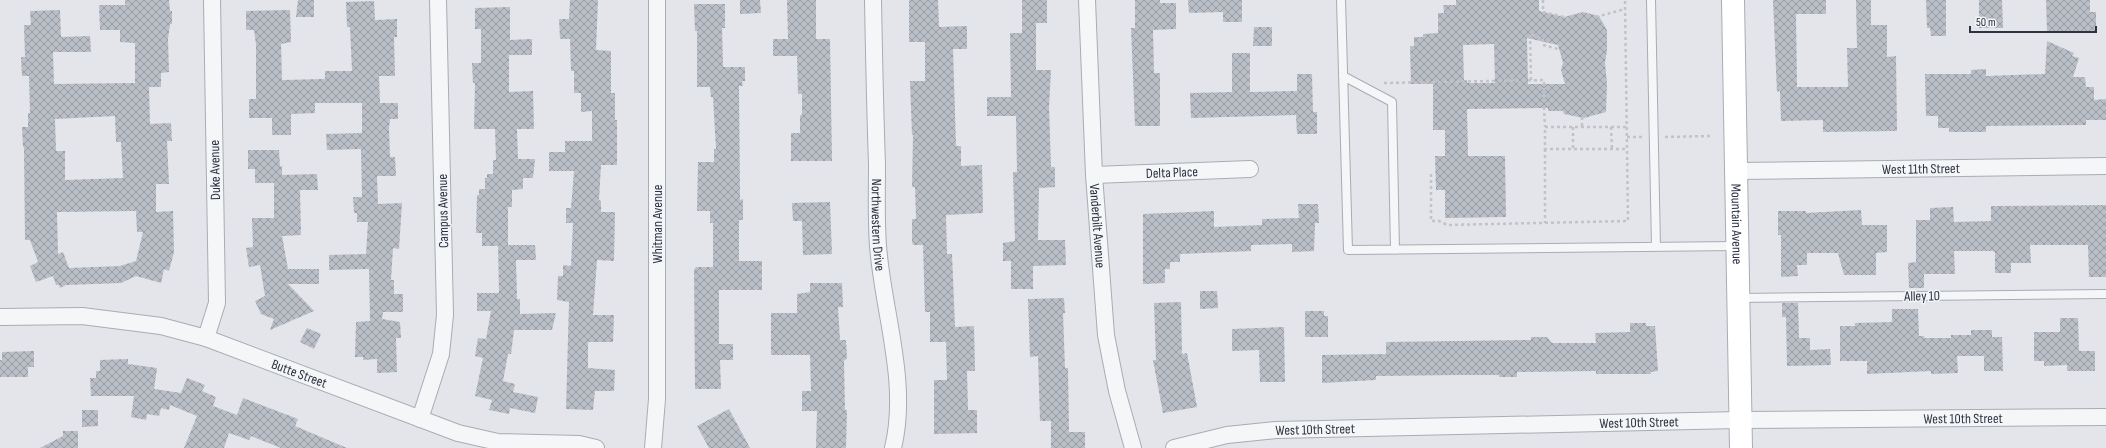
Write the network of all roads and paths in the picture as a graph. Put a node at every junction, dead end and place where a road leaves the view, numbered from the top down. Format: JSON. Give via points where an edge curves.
{"nodes":[{"id":1,"x":212,"y":0,"type":"edge"},
{"id":2,"x":438,"y":0,"type":"edge"},
{"id":3,"x":657,"y":0,"type":"edge"},
{"id":4,"x":873,"y":0,"type":"edge"},
{"id":5,"x":1087,"y":0,"type":"edge"},
{"id":6,"x":1341,"y":0,"type":"edge"},
{"id":7,"x":1543,"y":0,"type":"edge"},
{"id":8,"x":1625,"y":0,"type":"edge"},
{"id":9,"x":1651,"y":0,"type":"edge"},
{"id":10,"x":1733,"y":0,"type":"edge"},
{"id":11,"x":1625,"y":9,"type":"junction"},
{"id":12,"x":1596,"y":17,"type":"dead end"},
{"id":13,"x":1568,"y":18,"type":"dead end"},
{"id":14,"x":1558,"y":49,"type":"dead end"},
{"id":15,"x":1343,"y":76,"type":"junction"},
{"id":16,"x":1531,"y":80,"type":"junction"},
{"id":17,"x":1381,"y":83,"type":"dead end"},
{"id":18,"x":1544,"y":100,"type":"dead end"},
{"id":19,"x":1544,"y":107,"type":"dead end"},
{"id":20,"x":1582,"y":117,"type":"dead end"},
{"id":21,"x":1626,"y":126,"type":"junction"},
{"id":22,"x":1545,"y":127,"type":"junction"},
{"id":23,"x":1573,"y":127,"type":"junction"},
{"id":24,"x":1582,"y":127,"type":"junction"},
{"id":25,"x":1611,"y":127,"type":"junction"},
{"id":26,"x":1711,"y":136,"type":"dead end"},
{"id":27,"x":1627,"y":137,"type":"junction"},
{"id":28,"x":1654,"y":137,"type":"junction"},
{"id":29,"x":1545,"y":149,"type":"junction"},
{"id":30,"x":1573,"y":149,"type":"junction"},
{"id":31,"x":1612,"y":149,"type":"junction"},
{"id":32,"x":1627,"y":149,"type":"junction"},
{"id":33,"x":2106,"y":166,"type":"edge"},
{"id":34,"x":1250,"y":169,"type":"dead end"},
{"id":35,"x":1736,"y":171,"type":"junction"},
{"id":36,"x":1431,"y":174,"type":"dead end"},
{"id":37,"x":1094,"y":175,"type":"junction"},
{"id":38,"x":1546,"y":223,"type":"junction"},
{"id":39,"x":1737,"y":246,"type":"junction"},
{"id":40,"x":1656,"y":247,"type":"junction"},
{"id":41,"x":1395,"y":250,"type":"junction"},
{"id":42,"x":2106,"y":294,"type":"edge"},
{"id":43,"x":1738,"y":298,"type":"junction"},
{"id":44,"x":0,"y":317,"type":"edge"},
{"id":45,"x":206,"y":338,"type":"junction"},
{"id":46,"x":2106,"y":417,"type":"edge"},
{"id":47,"x":420,"y":419,"type":"junction"},
{"id":48,"x":1739,"y":420,"type":"junction"},
{"id":49,"x":596,"y":448,"type":"edge"},
{"id":50,"x":653,"y":448,"type":"edge"},
{"id":51,"x":893,"y":448,"type":"edge"},
{"id":52,"x":1133,"y":448,"type":"edge"},
{"id":53,"x":1174,"y":448,"type":"edge"},
{"id":54,"x":1740,"y":448,"type":"edge"}],
"edges":[{"from":1,"to":45,"type":"street","name":"Duke Avenue","via":[[217,303]]},
{"from":2,"to":47,"type":"street","name":"Campus Avenue","via":[[444,334],[441,354]]},
{"from":3,"to":50,"type":"street","name":"Whitman Avenue","via":[[657,399]]},
{"from":4,"to":51,"type":"street","name":"Northwestern Drive","via":[[878,246],[884,299],[897,371]]},
{"from":5,"to":37,"type":"street","name":"Vanderbilt Avenue"},
{"from":6,"to":15,"type":"lane"},
{"from":7,"to":13,"type":"path","via":[[1543,12]]},
{"from":8,"to":11,"type":"path"},
{"from":9,"to":28,"type":"lane"},
{"from":10,"to":35,"type":"main road","name":"Mountain Avenue"},
{"from":11,"to":12,"type":"path"},
{"from":11,"to":21,"type":"path"},
{"from":14,"to":16,"type":"path","via":[[1543,45],[1543,39],[1530,34]]},
{"from":15,"to":41,"type":"lane","via":[[1392,102]]},
{"from":15,"to":41,"type":"lane","via":[[1348,250]]},
{"from":16,"to":17,"type":"path"},
{"from":16,"to":18,"type":"path","via":[[1544,80]]},
{"from":19,"to":22,"type":"path"},
{"from":20,"to":24,"type":"path"},
{"from":21,"to":25,"type":"path"},
{"from":21,"to":27,"type":"path"},
{"from":22,"to":23,"type":"path"},
{"from":22,"to":29,"type":"path"},
{"from":23,"to":24,"type":"path"},
{"from":23,"to":30,"type":"path"},
{"from":24,"to":25,"type":"path"},
{"from":25,"to":31,"type":"path"},
{"from":26,"to":28,"type":"path"},
{"from":27,"to":28,"type":"path"},
{"from":27,"to":32,"type":"path"},
{"from":28,"to":40,"type":"lane"},
{"from":29,"to":30,"type":"path"},
{"from":29,"to":38,"type":"path"},
{"from":30,"to":31,"type":"path"},
{"from":31,"to":32,"type":"path"},
{"from":32,"to":38,"type":"path","via":[[1628,221]]},
{"from":33,"to":35,"type":"street","name":"West 11th Street"},
{"from":34,"to":37,"type":"street","name":"Delta Place"},
{"from":35,"to":39,"type":"main road","name":"Mountain Avenue"},
{"from":36,"to":38,"type":"path","via":[[1431,221],[1440,220],[1448,225]]},
{"from":37,"to":52,"type":"street","name":"Vanderbilt Avenue","via":[[1106,335],[1117,391]]},
{"from":39,"to":40,"type":"lane"},
{"from":39,"to":43,"type":"main road","name":"Mountain Avenue"},
{"from":40,"to":41,"type":"lane"},
{"from":42,"to":43,"type":"lane","name":"Alley 10"},
{"from":43,"to":48,"type":"main road","name":"Mountain Avenue"},
{"from":44,"to":45,"type":"street","name":"Butte Street","via":[[82,316],[161,326]]},
{"from":45,"to":47,"type":"street","name":"Butte Street"},
{"from":46,"to":48,"type":"street","name":"West 10th Street"},
{"from":47,"to":49,"type":"street","name":"Butte Street","via":[[458,433],[498,442],[578,444]]},
{"from":48,"to":53,"type":"street","name":"West 10th Street","via":[[1276,430],[1227,434]]},
{"from":48,"to":54,"type":"main road","name":"Mountain Avenue"}]}
